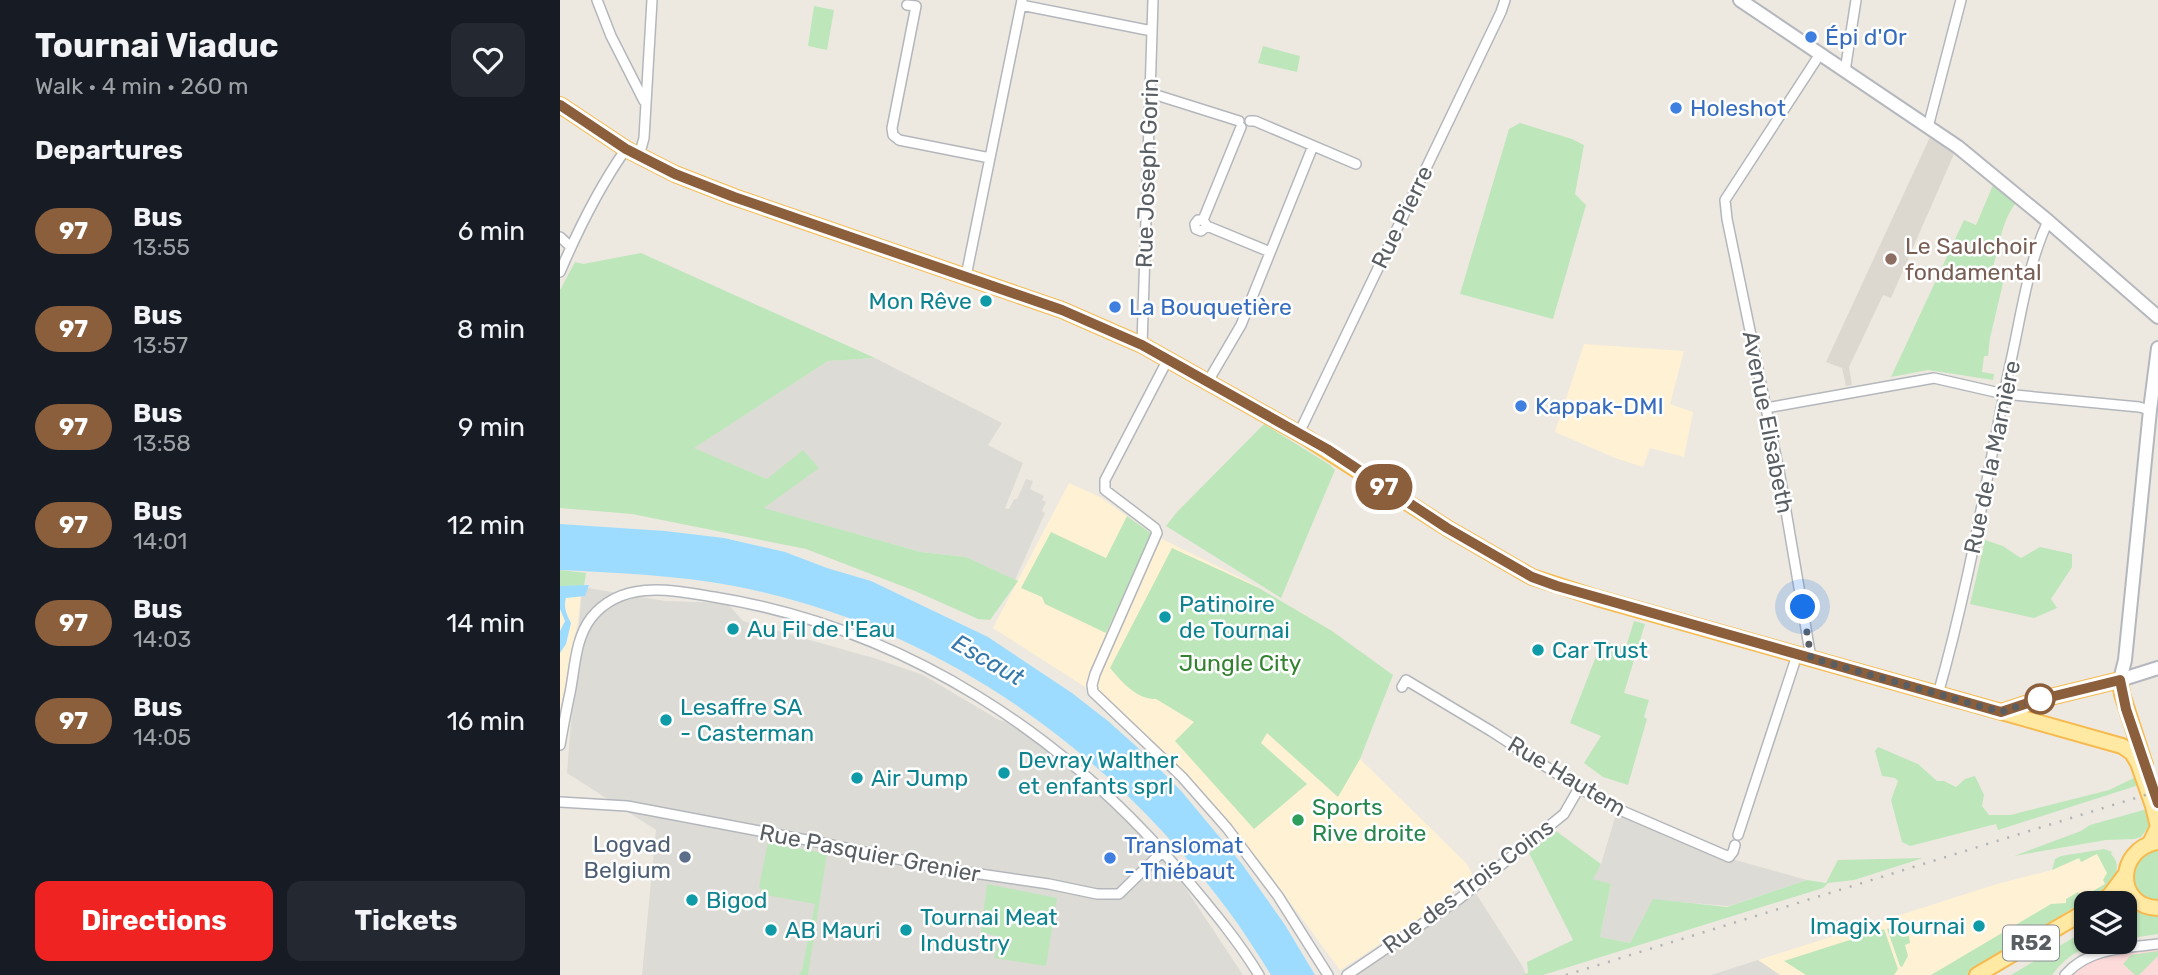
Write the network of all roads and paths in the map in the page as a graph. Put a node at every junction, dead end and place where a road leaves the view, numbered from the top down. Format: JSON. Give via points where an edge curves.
{"nodes":[{"id":1,"x":597,"y":0,"type":"edge"},
{"id":2,"x":652,"y":0,"type":"edge"},
{"id":3,"x":1153,"y":0,"type":"edge"},
{"id":4,"x":1505,"y":0,"type":"edge"},
{"id":5,"x":1740,"y":0,"type":"edge"},
{"id":6,"x":1856,"y":0,"type":"edge"},
{"id":7,"x":1961,"y":0,"type":"edge"},
{"id":8,"x":1021,"y":3,"type":"edge"},
{"id":9,"x":906,"y":5,"type":"dead end"},
{"id":10,"x":1152,"y":31,"type":"junction"},
{"id":11,"x":1820,"y":54,"type":"junction"},
{"id":12,"x":1845,"y":71,"type":"junction"},
{"id":13,"x":1150,"y":93,"type":"junction"},
{"id":14,"x":645,"y":103,"type":"junction"},
{"id":15,"x":560,"y":105,"type":"edge"},
{"id":16,"x":1240,"y":124,"type":"junction"},
{"id":17,"x":1928,"y":127,"type":"junction"},
{"id":18,"x":1313,"y":146,"type":"junction"},
{"id":19,"x":632,"y":153,"type":"junction"},
{"id":20,"x":990,"y":158,"type":"junction"},
{"id":21,"x":1356,"y":164,"type":"dead end"},
{"id":22,"x":2048,"y":221,"type":"junction"},
{"id":23,"x":560,"y":237,"type":"edge"},
{"id":24,"x":570,"y":247,"type":"junction"},
{"id":25,"x":1270,"y":252,"type":"junction"},
{"id":26,"x":560,"y":272,"type":"edge"},
{"id":27,"x":966,"y":275,"type":"junction"},
{"id":28,"x":2158,"y":317,"type":"edge"},
{"id":29,"x":1142,"y":345,"type":"junction"},
{"id":30,"x":2158,"y":348,"type":"edge"},
{"id":31,"x":1167,"y":361,"type":"junction"},
{"id":32,"x":1207,"y":383,"type":"junction"},
{"id":33,"x":2004,"y":394,"type":"junction"},
{"id":34,"x":1766,"y":408,"type":"junction"},
{"id":35,"x":2150,"y":410,"type":"junction"},
{"id":36,"x":1299,"y":433,"type":"junction"},
{"id":37,"x":1804,"y":656,"type":"junction"},
{"id":38,"x":2158,"y":668,"type":"edge"},
{"id":39,"x":2120,"y":680,"type":"junction"},
{"id":40,"x":1402,"y":687,"type":"dead end"},
{"id":41,"x":1938,"y":694,"type":"junction"},
{"id":42,"x":2026,"y":703,"type":"junction"},
{"id":43,"x":2001,"y":712,"type":"junction"},
{"id":44,"x":2028,"y":719,"type":"junction"},
{"id":45,"x":561,"y":728,"type":"edge"},
{"id":46,"x":2136,"y":737,"type":"junction"},
{"id":47,"x":560,"y":745,"type":"edge"},
{"id":48,"x":2122,"y":746,"type":"junction"},
{"id":49,"x":1579,"y":789,"type":"junction"},
{"id":50,"x":560,"y":802,"type":"edge"},
{"id":51,"x":2158,"y":803,"type":"edge"},
{"id":52,"x":2154,"y":843,"type":"edge"},
{"id":53,"x":1163,"y":850,"type":"junction"},
{"id":54,"x":2125,"y":875,"type":"junction"},
{"id":55,"x":2113,"y":891,"type":"edge"},
{"id":56,"x":2138,"y":902,"type":"joint"},
{"id":57,"x":2158,"y":908,"type":"edge"},
{"id":58,"x":2074,"y":918,"type":"edge"},
{"id":59,"x":2074,"y":926,"type":"edge"},
{"id":60,"x":2158,"y":943,"type":"edge"},
{"id":61,"x":1259,"y":975,"type":"edge"},
{"id":62,"x":1328,"y":975,"type":"edge"},
{"id":63,"x":1347,"y":975,"type":"edge"},
{"id":64,"x":1977,"y":975,"type":"edge"},
{"id":65,"x":1994,"y":975,"type":"edge"},
{"id":66,"x":2065,"y":975,"type":"edge"}],
"edges":[{"from":1,"to":14,"type":"street"},
{"from":2,"to":14,"type":"street"},
{"from":3,"to":10,"type":"street","name":"Rue Joseph Gorin"},
{"from":4,"to":36,"type":"street","name":"Rue Pierre"},
{"from":5,"to":11,"type":"street"},
{"from":6,"to":12,"type":"street"},
{"from":7,"to":17,"type":"street"},
{"from":8,"to":10,"type":"street"},
{"from":8,"to":20,"type":"street"},
{"from":9,"to":20,"type":"street","via":[[916,6],[893,135]]},
{"from":10,"to":13,"type":"street","name":"Rue Joseph Gorin"},
{"from":11,"to":12,"type":"street"},
{"from":11,"to":34,"type":"street","name":"Avenue Elisabeth","via":[[1726,200]]},
{"from":12,"to":17,"type":"street"},
{"from":13,"to":16,"type":"street"},
{"from":13,"to":29,"type":"street","name":"Rue Joseph Gorin"},
{"from":14,"to":19,"type":"street","via":[[644,138]]},
{"from":15,"to":19,"type":"main road"},
{"from":16,"to":18,"type":"street","via":[[1247,127],[1255,121]]},
{"from":16,"to":25,"type":"street","via":[[1205,223]]},
{"from":17,"to":22,"type":"street"},
{"from":18,"to":21,"type":"street"},
{"from":18,"to":25,"type":"street"},
{"from":19,"to":24,"type":"street","via":[[613,167]]},
{"from":19,"to":27,"type":"main road","via":[[734,197]]},
{"from":20,"to":27,"type":"street"},
{"from":22,"to":28,"type":"street"},
{"from":22,"to":33,"type":"street","name":"Rue de la Marnière","via":[[2036,246]]},
{"from":23,"to":24,"type":"street"},
{"from":24,"to":26,"type":"street"},
{"from":25,"to":32,"type":"street","via":[[1241,325]]},
{"from":27,"to":29,"type":"main road"},
{"from":29,"to":31,"type":"main road"},
{"from":30,"to":35,"type":"street"},
{"from":31,"to":32,"type":"main road"},
{"from":31,"to":62,"type":"street","via":[[1105,480],[1105,490],[1157,533],[1095,674],[1093,692],[1182,777],[1227,828],[1278,896]]},
{"from":32,"to":36,"type":"main road"},
{"from":33,"to":34,"type":"street","via":[[1934,378]]},
{"from":33,"to":35,"type":"street"},
{"from":33,"to":41,"type":"street","name":"Rue de la Marnière"},
{"from":34,"to":37,"type":"street","name":"Avenue Elisabeth","via":[[1780,476]]},
{"from":35,"to":39,"type":"street"},
{"from":36,"to":37,"type":"main road","via":[[1532,577]]},
{"from":37,"to":41,"type":"main road"},
{"from":37,"to":49,"type":"street","name":"Rue Hautem","via":[[1729,857]]},
{"from":38,"to":39,"type":"street"},
{"from":39,"to":42,"type":"main road"},
{"from":39,"to":46,"type":"main road"},
{"from":40,"to":49,"type":"street","name":"Rue Hautem","via":[[1406,680],[1416,685]]},
{"from":41,"to":43,"type":"main road"},
{"from":42,"to":43,"type":"main road"},
{"from":42,"to":44,"type":"street","via":[[2023,708]]},
{"from":43,"to":44,"type":"main road"},
{"from":44,"to":48,"type":"main road"},
{"from":45,"to":47,"type":"street"},
{"from":45,"to":53,"type":"street","via":[[581,636],[591,618],[617,596],[650,589],[743,601],[855,635],[954,681],[1048,743]]},
{"from":46,"to":48,"type":"main road"},
{"from":46,"to":51,"type":"main road"},
{"from":48,"to":52,"type":"main road","via":[[2138,763],[2153,806],[2158,827]]},
{"from":49,"to":63,"type":"street","name":"Rue des Trois Coins","via":[[1564,814],[1459,899]]},
{"from":50,"to":53,"type":"street","name":"Rue Pasquier Grenier","via":[[626,806],[1097,894],[1119,894]]},
{"from":52,"to":54,"type":"main road","via":[[2133,854]]},
{"from":53,"to":61,"type":"street"},
{"from":54,"to":55,"type":"main road"},
{"from":54,"to":56,"type":"main road"},
{"from":56,"to":57,"type":"main road"},
{"from":58,"to":64,"type":"main road","number":"R52"},
{"from":59,"to":65,"type":"main road","number":"R52"},
{"from":60,"to":66,"type":"street","via":[[2093,955]]}]}
